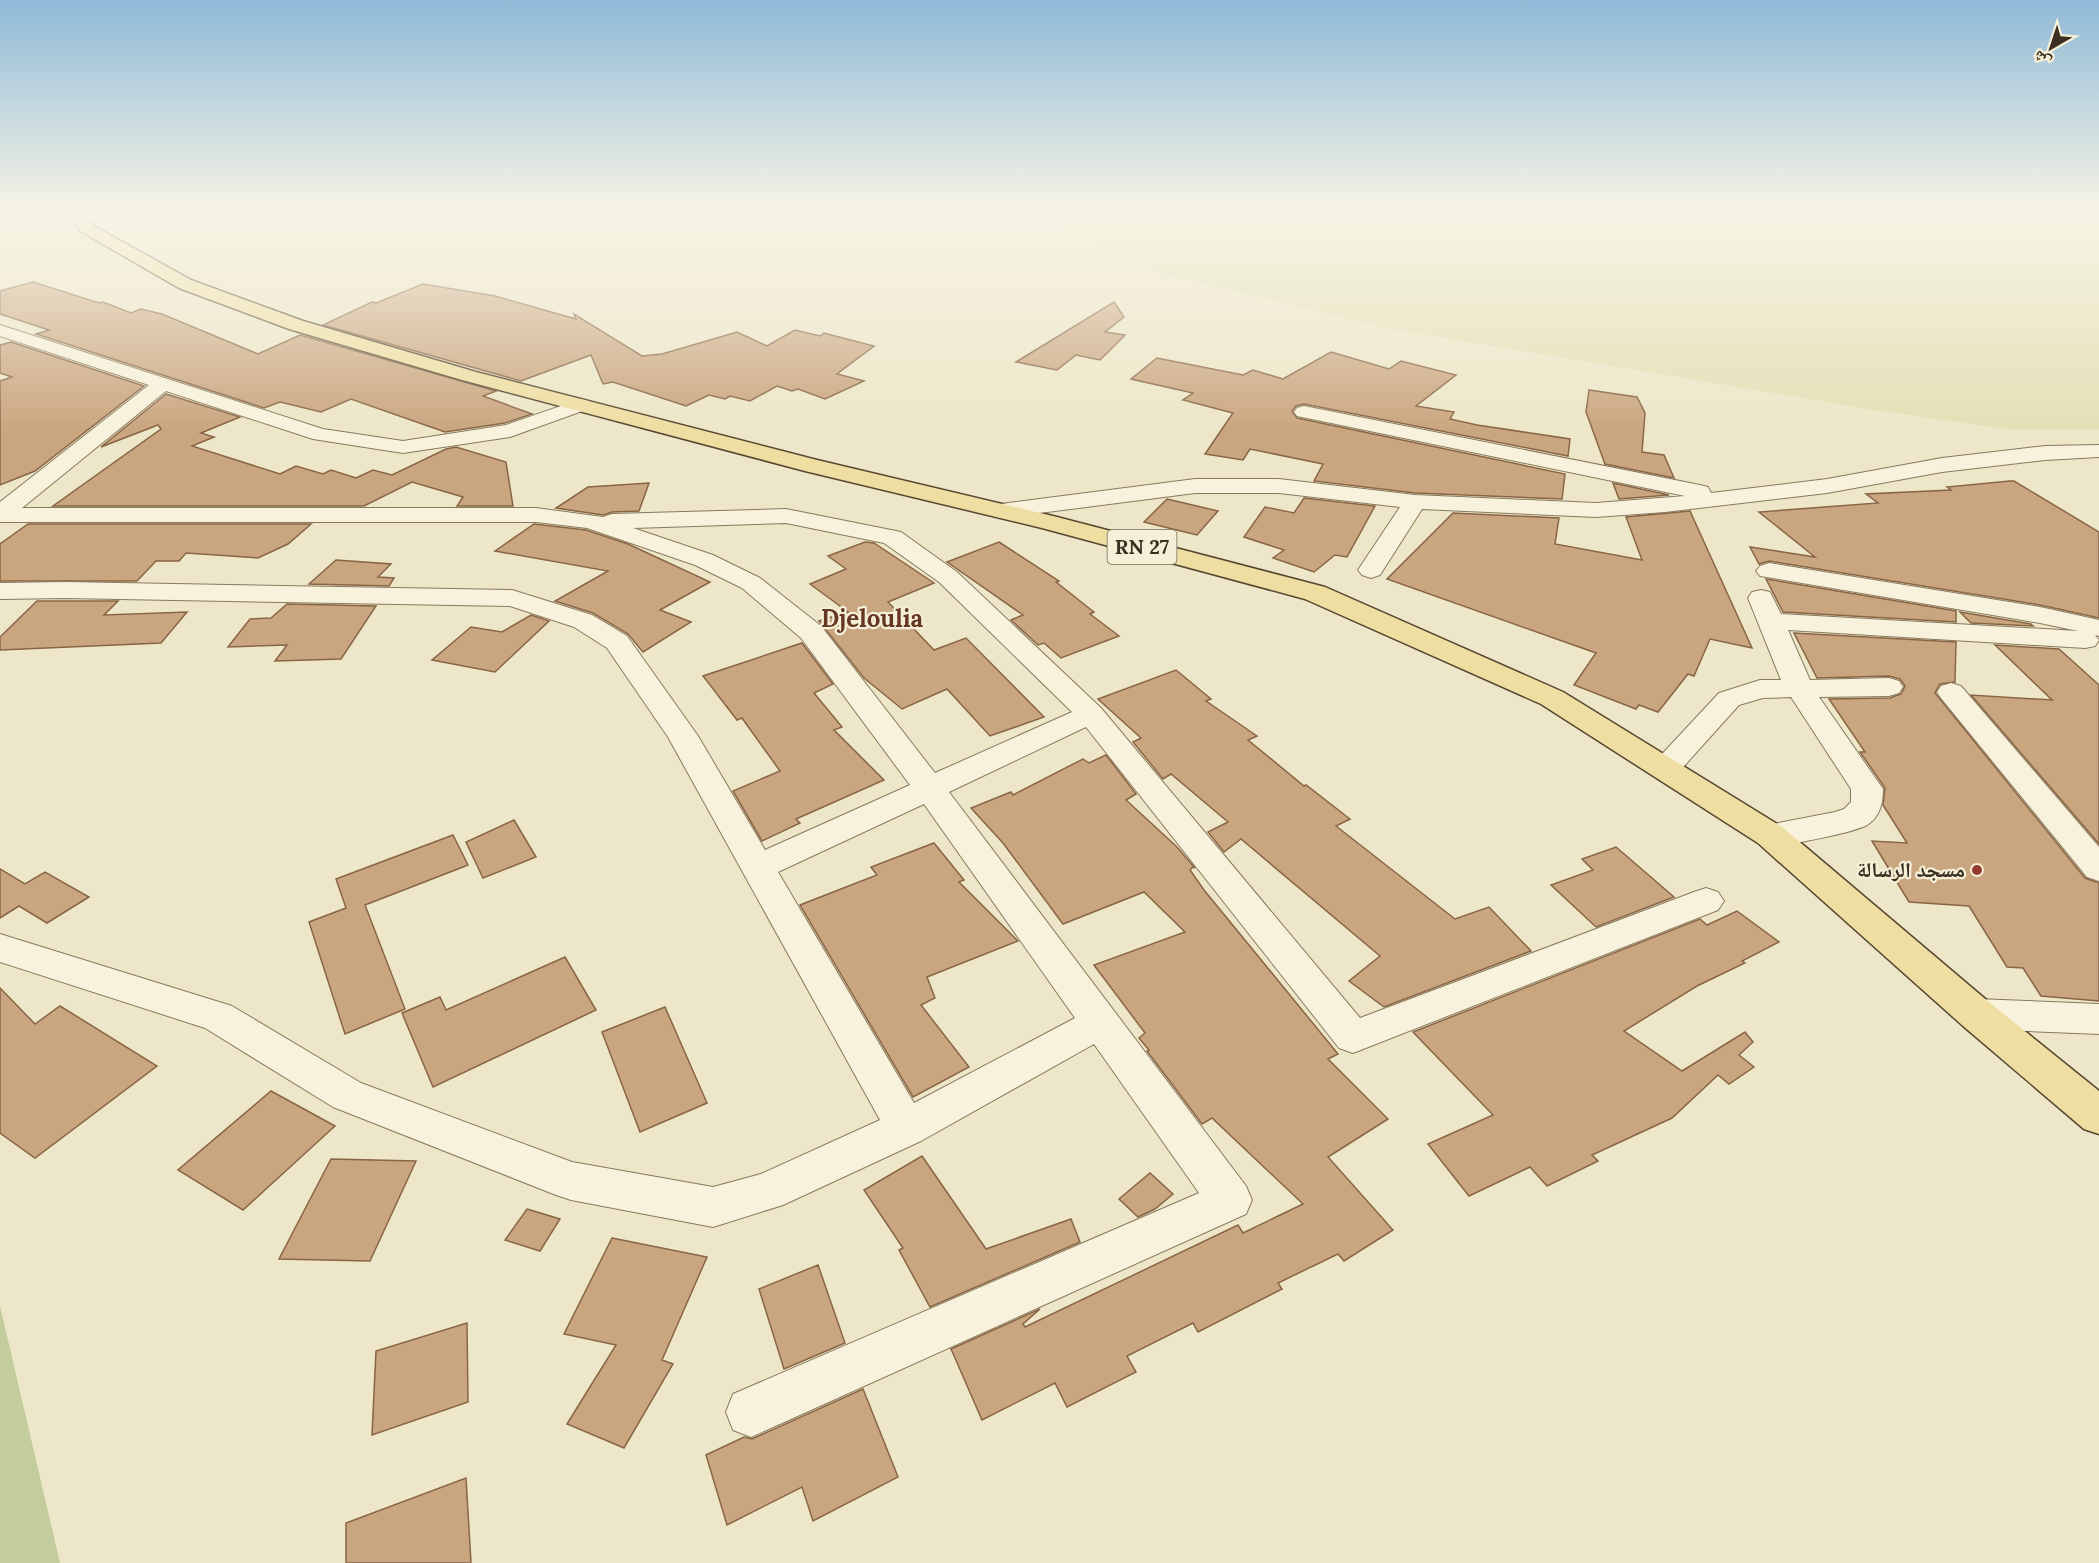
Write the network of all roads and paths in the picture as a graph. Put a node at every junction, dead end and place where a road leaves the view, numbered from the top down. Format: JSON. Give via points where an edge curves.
{"nodes":[{"id":1,"x":189,"y":286,"type":"edge"},
{"id":2,"x":0,"y":330,"type":"edge"},
{"id":3,"x":164,"y":383,"type":"junction"},
{"id":4,"x":581,"y":405,"type":"junction"},
{"id":5,"x":1304,"y":412,"type":"dead end"},
{"id":6,"x":2099,"y":451,"type":"edge"},
{"id":7,"x":1730,"y":498,"type":"junction"},
{"id":8,"x":1415,"y":502,"type":"junction"},
{"id":9,"x":1001,"y":511,"type":"junction"},
{"id":10,"x":0,"y":515,"type":"edge"},
{"id":11,"x":591,"y":521,"type":"junction"},
{"id":12,"x":1371,"y":570,"type":"dead end"},
{"id":13,"x":0,"y":591,"type":"edge"},
{"id":14,"x":1767,"y":597,"type":"junction"},
{"id":15,"x":2099,"y":628,"type":"edge"},
{"id":16,"x":2099,"y":641,"type":"edge"},
{"id":17,"x":1889,"y":687,"type":"dead end"},
{"id":18,"x":1799,"y":688,"type":"junction"},
{"id":19,"x":1951,"y":692,"type":"dead end"},
{"id":20,"x":1092,"y":714,"type":"junction"},
{"id":21,"x":1665,"y":768,"type":"junction"},
{"id":22,"x":929,"y":788,"type":"junction"},
{"id":23,"x":1770,"y":835,"type":"junction"},
{"id":24,"x":758,"y":867,"type":"junction"},
{"id":25,"x":2099,"y":869,"type":"edge"},
{"id":26,"x":1706,"y":901,"type":"dead end"},
{"id":27,"x":0,"y":948,"type":"edge"},
{"id":28,"x":1976,"y":1014,"type":"junction"},
{"id":29,"x":2099,"y":1018,"type":"edge"},
{"id":30,"x":1099,"y":1023,"type":"junction"},
{"id":31,"x":2099,"y":1116,"type":"edge"},
{"id":32,"x":906,"y":1128,"type":"junction"},
{"id":33,"x":751,"y":1412,"type":"dead end"}],
"edges":[{"from":1,"to":4,"type":"main road","number":"RN 27","via":[[296,325]]},
{"from":2,"to":3,"type":"street"},
{"from":3,"to":4,"type":"street","via":[[320,435],[403,447],[510,431]]},
{"from":3,"to":10,"type":"street"},
{"from":4,"to":9,"type":"main road","number":"RN 27"},
{"from":5,"to":7,"type":"street"},
{"from":6,"to":7,"type":"street","via":[[1942,465],[1827,486]]},
{"from":7,"to":8,"type":"street","via":[[1596,510]]},
{"from":8,"to":9,"type":"street","via":[[1279,486],[1195,486]]},
{"from":8,"to":12,"type":"street"},
{"from":9,"to":21,"type":"main road","number":"RN 27","via":[[1315,593],[1552,698]]},
{"from":10,"to":11,"type":"street","via":[[536,515]]},
{"from":11,"to":20,"type":"street","via":[[786,516],[892,537],[948,577]]},
{"from":11,"to":22,"type":"street","via":[[704,560],[751,583],[811,632]]},
{"from":13,"to":24,"type":"street","via":[[512,598],[583,621],[617,642],[683,736]]},
{"from":14,"to":15,"type":"street","via":[[2040,615]]},
{"from":14,"to":16,"type":"street"},
{"from":14,"to":18,"type":"street"},
{"from":17,"to":18,"type":"street"},
{"from":18,"to":21,"type":"street","via":[[1760,689],[1729,699]]},
{"from":18,"to":23,"type":"street","via":[[1867,789],[1867,805],[1856,817]]},
{"from":19,"to":25,"type":"street"},
{"from":20,"to":22,"type":"street"},
{"from":20,"to":26,"type":"street","via":[[1353,1037]]},
{"from":21,"to":23,"type":"main road","number":"RN 27"},
{"from":22,"to":24,"type":"street"},
{"from":22,"to":30,"type":"street"},
{"from":23,"to":28,"type":"main road","number":"RN 27"},
{"from":24,"to":32,"type":"street"},
{"from":27,"to":32,"type":"street","via":[[218,1017],[347,1095],[571,1181],[712,1207],[768,1191]]},
{"from":28,"to":29,"type":"street"},
{"from":28,"to":31,"type":"main road","number":"RN 27"},
{"from":30,"to":32,"type":"street"},
{"from":30,"to":33,"type":"street","via":[[1230,1200]]}]}
